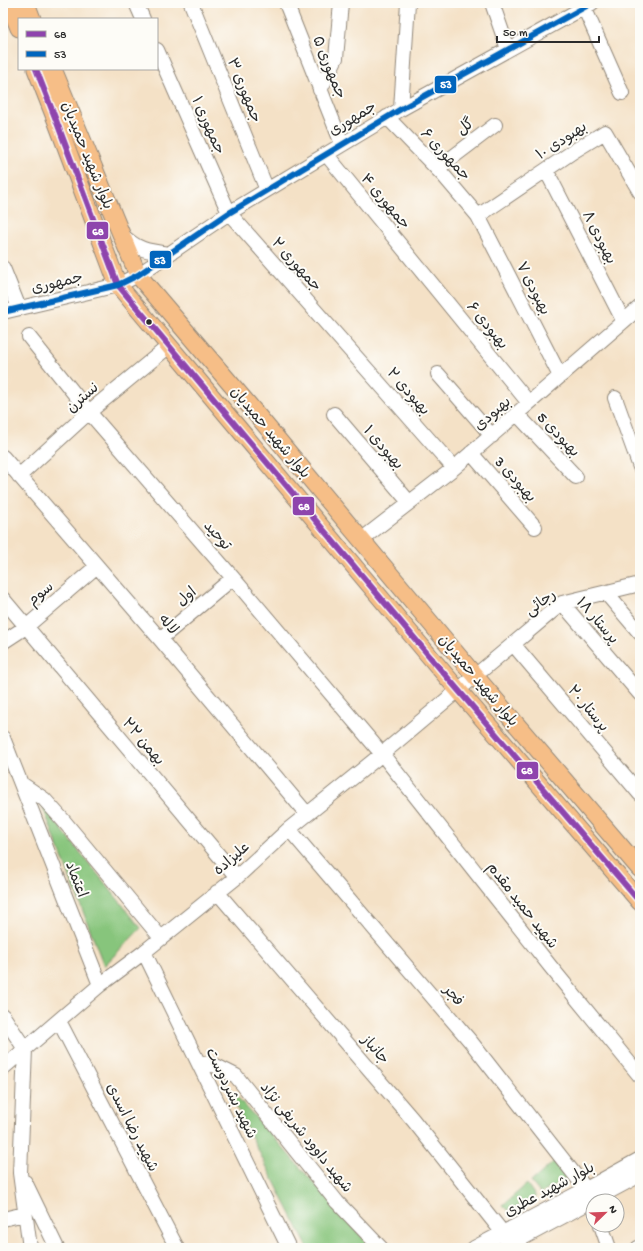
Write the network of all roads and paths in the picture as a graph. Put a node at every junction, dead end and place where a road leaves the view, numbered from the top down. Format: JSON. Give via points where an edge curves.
{"nodes":[{"id":1,"x":9,"y":3,"type":"edge"},
{"id":2,"x":26,"y":3,"type":"edge"},
{"id":3,"x":136,"y":3,"type":"edge"},
{"id":4,"x":191,"y":3,"type":"edge"},
{"id":5,"x":286,"y":3,"type":"edge"},
{"id":6,"x":341,"y":3,"type":"edge"},
{"id":7,"x":408,"y":3,"type":"edge"},
{"id":8,"x":492,"y":3,"type":"edge"},
{"id":9,"x":582,"y":6,"type":"edge"},
{"id":10,"x":32,"y":18,"type":"edge"},
{"id":11,"x":143,"y":18,"type":"edge"},
{"id":12,"x":18,"y":26,"type":"edge"},
{"id":13,"x":508,"y":49,"type":"junction"},
{"id":14,"x":158,"y":52,"type":"edge"},
{"id":15,"x":37,"y":70,"type":"edge"},
{"id":16,"x":53,"y":70,"type":"edge"},
{"id":17,"x":320,"y":90,"type":"junction"},
{"id":18,"x":622,"y":93,"type":"dead end"},
{"id":19,"x":401,"y":109,"type":"junction"},
{"id":20,"x":64,"y":117,"type":"junction"},
{"id":21,"x":388,"y":117,"type":"junction"},
{"id":22,"x":495,"y":125,"type":"dead end"},
{"id":23,"x":342,"y":144,"type":"junction"},
{"id":24,"x":326,"y":154,"type":"junction"},
{"id":25,"x":437,"y":169,"type":"junction"},
{"id":26,"x":546,"y":170,"type":"junction"},
{"id":27,"x":267,"y":190,"type":"junction"},
{"id":28,"x":640,"y":192,"type":"edge"},
{"id":29,"x":229,"y":213,"type":"junction"},
{"id":30,"x":478,"y":216,"type":"junction"},
{"id":31,"x":120,"y":233,"type":"junction"},
{"id":32,"x":169,"y":254,"type":"junction"},
{"id":33,"x":3,"y":268,"type":"edge"},
{"id":34,"x":421,"y":269,"type":"joint"},
{"id":35,"x":138,"y":275,"type":"junction"},
{"id":36,"x":118,"y":285,"type":"junction"},
{"id":37,"x":640,"y":307,"type":"edge"},
{"id":38,"x":19,"y":308,"type":"junction"},
{"id":39,"x":3,"y":312,"type":"edge"},
{"id":40,"x":623,"y":320,"type":"junction"},
{"id":41,"x":29,"y":336,"type":"dead end"},
{"id":42,"x":339,"y":337,"type":"joint"},
{"id":43,"x":170,"y":346,"type":"junction"},
{"id":44,"x":438,"y":374,"type":"dead end"},
{"id":45,"x":560,"y":376,"type":"junction"},
{"id":46,"x":615,"y":398,"type":"dead end"},
{"id":47,"x":247,"y":403,"type":"junction"},
{"id":48,"x":529,"y":403,"type":"junction"},
{"id":49,"x":89,"y":412,"type":"junction"},
{"id":50,"x":334,"y":414,"type":"dead end"},
{"id":51,"x":517,"y":414,"type":"junction"},
{"id":52,"x":231,"y":418,"type":"junction"},
{"id":53,"x":492,"y":436,"type":"junction"},
{"id":54,"x":471,"y":453,"type":"junction"},
{"id":55,"x":3,"y":457,"type":"edge"},
{"id":56,"x":640,"y":467,"type":"edge"},
{"id":57,"x":454,"y":468,"type":"junction"},
{"id":58,"x":18,"y":476,"type":"junction"},
{"id":59,"x":576,"y":477,"type":"dead end"},
{"id":60,"x":409,"y":502,"type":"junction"},
{"id":61,"x":535,"y":527,"type":"dead end"},
{"id":62,"x":361,"y":540,"type":"junction"},
{"id":63,"x":344,"y":554,"type":"junction"},
{"id":64,"x":98,"y":566,"type":"junction"},
{"id":65,"x":233,"y":578,"type":"junction"},
{"id":66,"x":640,"y":584,"type":"edge"},
{"id":67,"x":606,"y":593,"type":"junction"},
{"id":68,"x":3,"y":599,"type":"edge"},
{"id":69,"x":562,"y":603,"type":"junction"},
{"id":70,"x":26,"y":627,"type":"junction"},
{"id":71,"x":640,"y":633,"type":"edge"},
{"id":72,"x":160,"y":640,"type":"junction"},
{"id":73,"x":3,"y":642,"type":"edge"},
{"id":74,"x":513,"y":644,"type":"junction"},
{"id":75,"x":475,"y":676,"type":"junction"},
{"id":76,"x":458,"y":690,"type":"junction"},
{"id":77,"x":640,"y":694,"type":"edge"},
{"id":78,"x":3,"y":738,"type":"edge"},
{"id":79,"x":382,"y":754,"type":"junction"},
{"id":80,"x":22,"y":784,"type":"junction"},
{"id":81,"x":640,"y":794,"type":"edge"},
{"id":82,"x":308,"y":814,"type":"junction"},
{"id":83,"x":596,"y":817,"type":"junction"},
{"id":84,"x":289,"y":829,"type":"junction"},
{"id":85,"x":581,"y":832,"type":"junction"},
{"id":86,"x":640,"y":869,"type":"edge"},
{"id":87,"x":237,"y":877,"type":"junction"},
{"id":88,"x":217,"y":892,"type":"junction"},
{"id":89,"x":640,"y":902,"type":"edge"},
{"id":90,"x":161,"y":938,"type":"junction"},
{"id":91,"x":144,"y":952,"type":"junction"},
{"id":92,"x":100,"y":985,"type":"junction"},
{"id":93,"x":3,"y":1016,"type":"edge"},
{"id":94,"x":59,"y":1021,"type":"junction"},
{"id":95,"x":25,"y":1049,"type":"junction"},
{"id":96,"x":198,"y":1062,"type":"junction"},
{"id":97,"x":3,"y":1068,"type":"edge"},
{"id":98,"x":640,"y":1076,"type":"edge"},
{"id":99,"x":640,"y":1159,"type":"edge"},
{"id":100,"x":20,"y":1173,"type":"junction"},
{"id":101,"x":640,"y":1175,"type":"edge"},
{"id":102,"x":586,"y":1193,"type":"edge"},
{"id":103,"x":596,"y":1193,"type":"edge"},
{"id":104,"x":601,"y":1193,"type":"edge"},
{"id":105,"x":585,"y":1200,"type":"edge"},
{"id":106,"x":585,"y":1201,"type":"edge"},
{"id":107,"x":25,"y":1214,"type":"junction"},
{"id":108,"x":3,"y":1219,"type":"edge"},
{"id":109,"x":503,"y":1233,"type":"junction"},
{"id":110,"x":604,"y":1233,"type":"edge"},
{"id":111,"x":30,"y":1248,"type":"edge"},
{"id":112,"x":57,"y":1248,"type":"edge"},
{"id":113,"x":177,"y":1248,"type":"edge"},
{"id":114,"x":289,"y":1248,"type":"edge"},
{"id":115,"x":381,"y":1248,"type":"edge"},
{"id":116,"x":474,"y":1248,"type":"edge"},
{"id":117,"x":504,"y":1248,"type":"edge"},
{"id":118,"x":609,"y":1248,"type":"edge"}],
"edges":[{"from":1,"to":12,"type":"main road"},
{"from":2,"to":10,"type":"main road"},
{"from":3,"to":11,"type":"street"},
{"from":4,"to":27,"type":"street","name":"جمهوری ۳"},
{"from":5,"to":17,"type":"street","name":"جمهوری ۵"},
{"from":6,"to":17,"type":"street","via":[[336,58]]},
{"from":7,"to":19,"type":"street"},
{"from":8,"to":13,"type":"street"},
{"from":9,"to":13,"type":"street","name":"جمهوری"},
{"from":9,"to":18,"type":"street"},
{"from":13,"to":19,"type":"street","name":"جمهوری"},
{"from":14,"to":29,"type":"street","name":"جمهوری ۱"},
{"from":15,"to":20,"type":"main road","name":"بلوار شهید حمیدیان"},
{"from":16,"to":20,"type":"main road","name":"بلوار شهید حمیدیان"},
{"from":17,"to":23,"type":"street","name":"جمهوری ۵"},
{"from":19,"to":21,"type":"street","name":"جمهوری"},
{"from":20,"to":31,"type":"main road","name":"بلوار شهید حمیدیان"},
{"from":20,"to":36,"type":"main road","name":"بلوار شهید حمیدیان"},
{"from":21,"to":23,"type":"street","name":"جمهوری"},
{"from":21,"to":25,"type":"street","name":"جمهوری ۶"},
{"from":22,"to":25,"type":"street","name":"گل"},
{"from":23,"to":24,"type":"street","name":"جمهوری"},
{"from":24,"to":27,"type":"street","name":"جمهوری"},
{"from":24,"to":34,"type":"street","name":"جمهوری ۴"},
{"from":25,"to":30,"type":"street","name":"جمهوری ۶"},
{"from":26,"to":28,"type":"street","name":"بهبودی ۱۰","via":[[605,132]]},
{"from":26,"to":30,"type":"street","name":"بهبودی ۱۰"},
{"from":26,"to":40,"type":"street","name":"بهبودی ۸"},
{"from":27,"to":29,"type":"street","name":"جمهوری"},
{"from":29,"to":32,"type":"street","name":"جمهوری"},
{"from":29,"to":42,"type":"street","name":"جمهوری ۲"},
{"from":30,"to":45,"type":"street","name":"بهبودی ۷"},
{"from":31,"to":32,"type":"street","via":[[132,244],[148,251]]},
{"from":31,"to":35,"type":"main road","name":"بلوار شهید حمیدیان"},
{"from":32,"to":35,"type":"street","name":"جمهوری"},
{"from":33,"to":38,"type":"street"},
{"from":34,"to":48,"type":"street","name":"بهبودی ۶"},
{"from":35,"to":36,"type":"street","name":"جمهوری"},
{"from":35,"to":47,"type":"main road","name":"بلوار شهید حمیدیان"},
{"from":36,"to":38,"type":"street","name":"جمهوری"},
{"from":36,"to":43,"type":"main road","name":"بلوار شهید حمیدیان"},
{"from":37,"to":40,"type":"street","name":"بهبودی"},
{"from":38,"to":39,"type":"street","name":"جمهوری"},
{"from":40,"to":45,"type":"street","name":"بهبودی"},
{"from":41,"to":49,"type":"street","name":"توحید"},
{"from":42,"to":57,"type":"street","name":"بهبودی ۲"},
{"from":43,"to":49,"type":"street","name":"نسترن"},
{"from":43,"to":52,"type":"main road","name":"بلوار شهید حمیدیان"},
{"from":44,"to":53,"type":"street"},
{"from":45,"to":48,"type":"street","name":"بهبودی"},
{"from":46,"to":56,"type":"street"},
{"from":47,"to":52,"type":"main road"},
{"from":47,"to":62,"type":"main road","name":"بلوار شهید حمیدیان"},
{"from":48,"to":51,"type":"street","name":"بهبودی"},
{"from":49,"to":58,"type":"street","name":"نسترن"},
{"from":49,"to":65,"type":"street","name":"توحید"},
{"from":50,"to":60,"type":"street","name":"بهبودی ۱"},
{"from":51,"to":53,"type":"street","name":"بهبودی"},
{"from":51,"to":59,"type":"street","name":"بهبودی 5"},
{"from":52,"to":63,"type":"main road","name":"بلوار شهید حمیدیان"},
{"from":53,"to":54,"type":"street","name":"بهبودی"},
{"from":54,"to":57,"type":"street","name":"بهبودی"},
{"from":54,"to":61,"type":"street","name":"بهبودی 3"},
{"from":55,"to":58,"type":"street","name":"لاله"},
{"from":57,"to":60,"type":"street","name":"بهبودی"},
{"from":58,"to":64,"type":"street","name":"لاله"},
{"from":60,"to":62,"type":"street","name":"بهبودی"},
{"from":62,"to":63,"type":"main road"},
{"from":62,"to":75,"type":"main road","name":"بلوار شهید حمیدیان"},
{"from":63,"to":76,"type":"main road","name":"بلوار شهید حمیدیان"},
{"from":64,"to":70,"type":"street","name":"سوم"},
{"from":64,"to":72,"type":"street","name":"لاله"},
{"from":65,"to":72,"type":"street","name":"اول"},
{"from":65,"to":79,"type":"street","name":"توحید"},
{"from":66,"to":67,"type":"street","name":"رجائی"},
{"from":67,"to":69,"type":"street","name":"رجائی"},
{"from":67,"to":71,"type":"street"},
{"from":68,"to":70,"type":"street","name":"۲۲ بهمن"},
{"from":69,"to":74,"type":"street","name":"رجائی"},
{"from":69,"to":77,"type":"street","name":"پرستار ۱۸"},
{"from":70,"to":73,"type":"street","name":"سوم"},
{"from":70,"to":87,"type":"street","name":"۲۲ بهمن"},
{"from":72,"to":82,"type":"street","name":"لاله"},
{"from":74,"to":75,"type":"street","name":"رجائی"},
{"from":74,"to":81,"type":"street","name":"پرستار ۲۰"},
{"from":75,"to":76,"type":"street","name":"رجائی"},
{"from":75,"to":83,"type":"main road","name":"بلوار شهید حمیدیان"},
{"from":76,"to":79,"type":"street","name":"علیزاده"},
{"from":76,"to":85,"type":"main road","name":"بلوار شهید حمیدیان"},
{"from":78,"to":80,"type":"street","name":"اعتماد"},
{"from":79,"to":82,"type":"street","name":"علیزاده"},
{"from":79,"to":98,"type":"street","name":"شهید حمید مقدم"},
{"from":80,"to":90,"type":"street","name":"اعتماد","via":[[49,804]]},
{"from":80,"to":92,"type":"street","name":"اعتماد"},
{"from":82,"to":84,"type":"street","name":"علیزاده"},
{"from":83,"to":85,"type":"main road"},
{"from":83,"to":86,"type":"main road","name":"بلوار شهید حمیدیان"},
{"from":84,"to":87,"type":"street","name":"علیزاده"},
{"from":84,"to":102,"type":"street","name":"فجر","via":[[471,1042]]},
{"from":85,"to":89,"type":"main road","name":"بلوار شهید حمیدیان"},
{"from":87,"to":88,"type":"street","name":"علیزاده"},
{"from":88,"to":90,"type":"street","name":"علیزاده"},
{"from":88,"to":109,"type":"street","name":"جانباز","via":[[413,1120]]},
{"from":90,"to":91,"type":"street","name":"علیزاده"},
{"from":91,"to":92,"type":"street","name":"علیزاده"},
{"from":91,"to":96,"type":"street","name":"شهید بشردوست"},
{"from":92,"to":94,"type":"street","name":"علیزاده"},
{"from":93,"to":95,"type":"street"},
{"from":94,"to":95,"type":"street","name":"علیزاده"},
{"from":94,"to":113,"type":"street","name":"شهید رضا اسدی"},
{"from":95,"to":97,"type":"street","name":"علیزاده"},
{"from":95,"to":100,"type":"street"},
{"from":96,"to":114,"type":"street","name":"شهید بشردوست"},
{"from":96,"to":115,"type":"street","name":"شهید داوود شریفی نژاد","via":[[216,1066],[236,1076],[337,1202]]},
{"from":99,"to":103,"type":"street","name":"بلوار شهید عطری"},
{"from":100,"to":107,"type":"street"},
{"from":100,"to":112,"type":"street"},
{"from":101,"to":104,"type":"street","name":"بلوار شهید عطری"},
{"from":105,"to":109,"type":"street","name":"بلوار شهید عطری"},
{"from":106,"to":117,"type":"street","name":"بلوار شهید عطری"},
{"from":107,"to":108,"type":"street"},
{"from":107,"to":111,"type":"street"},
{"from":109,"to":116,"type":"street","name":"بلوار شهید عطری"},
{"from":110,"to":118,"type":"street"}]}
